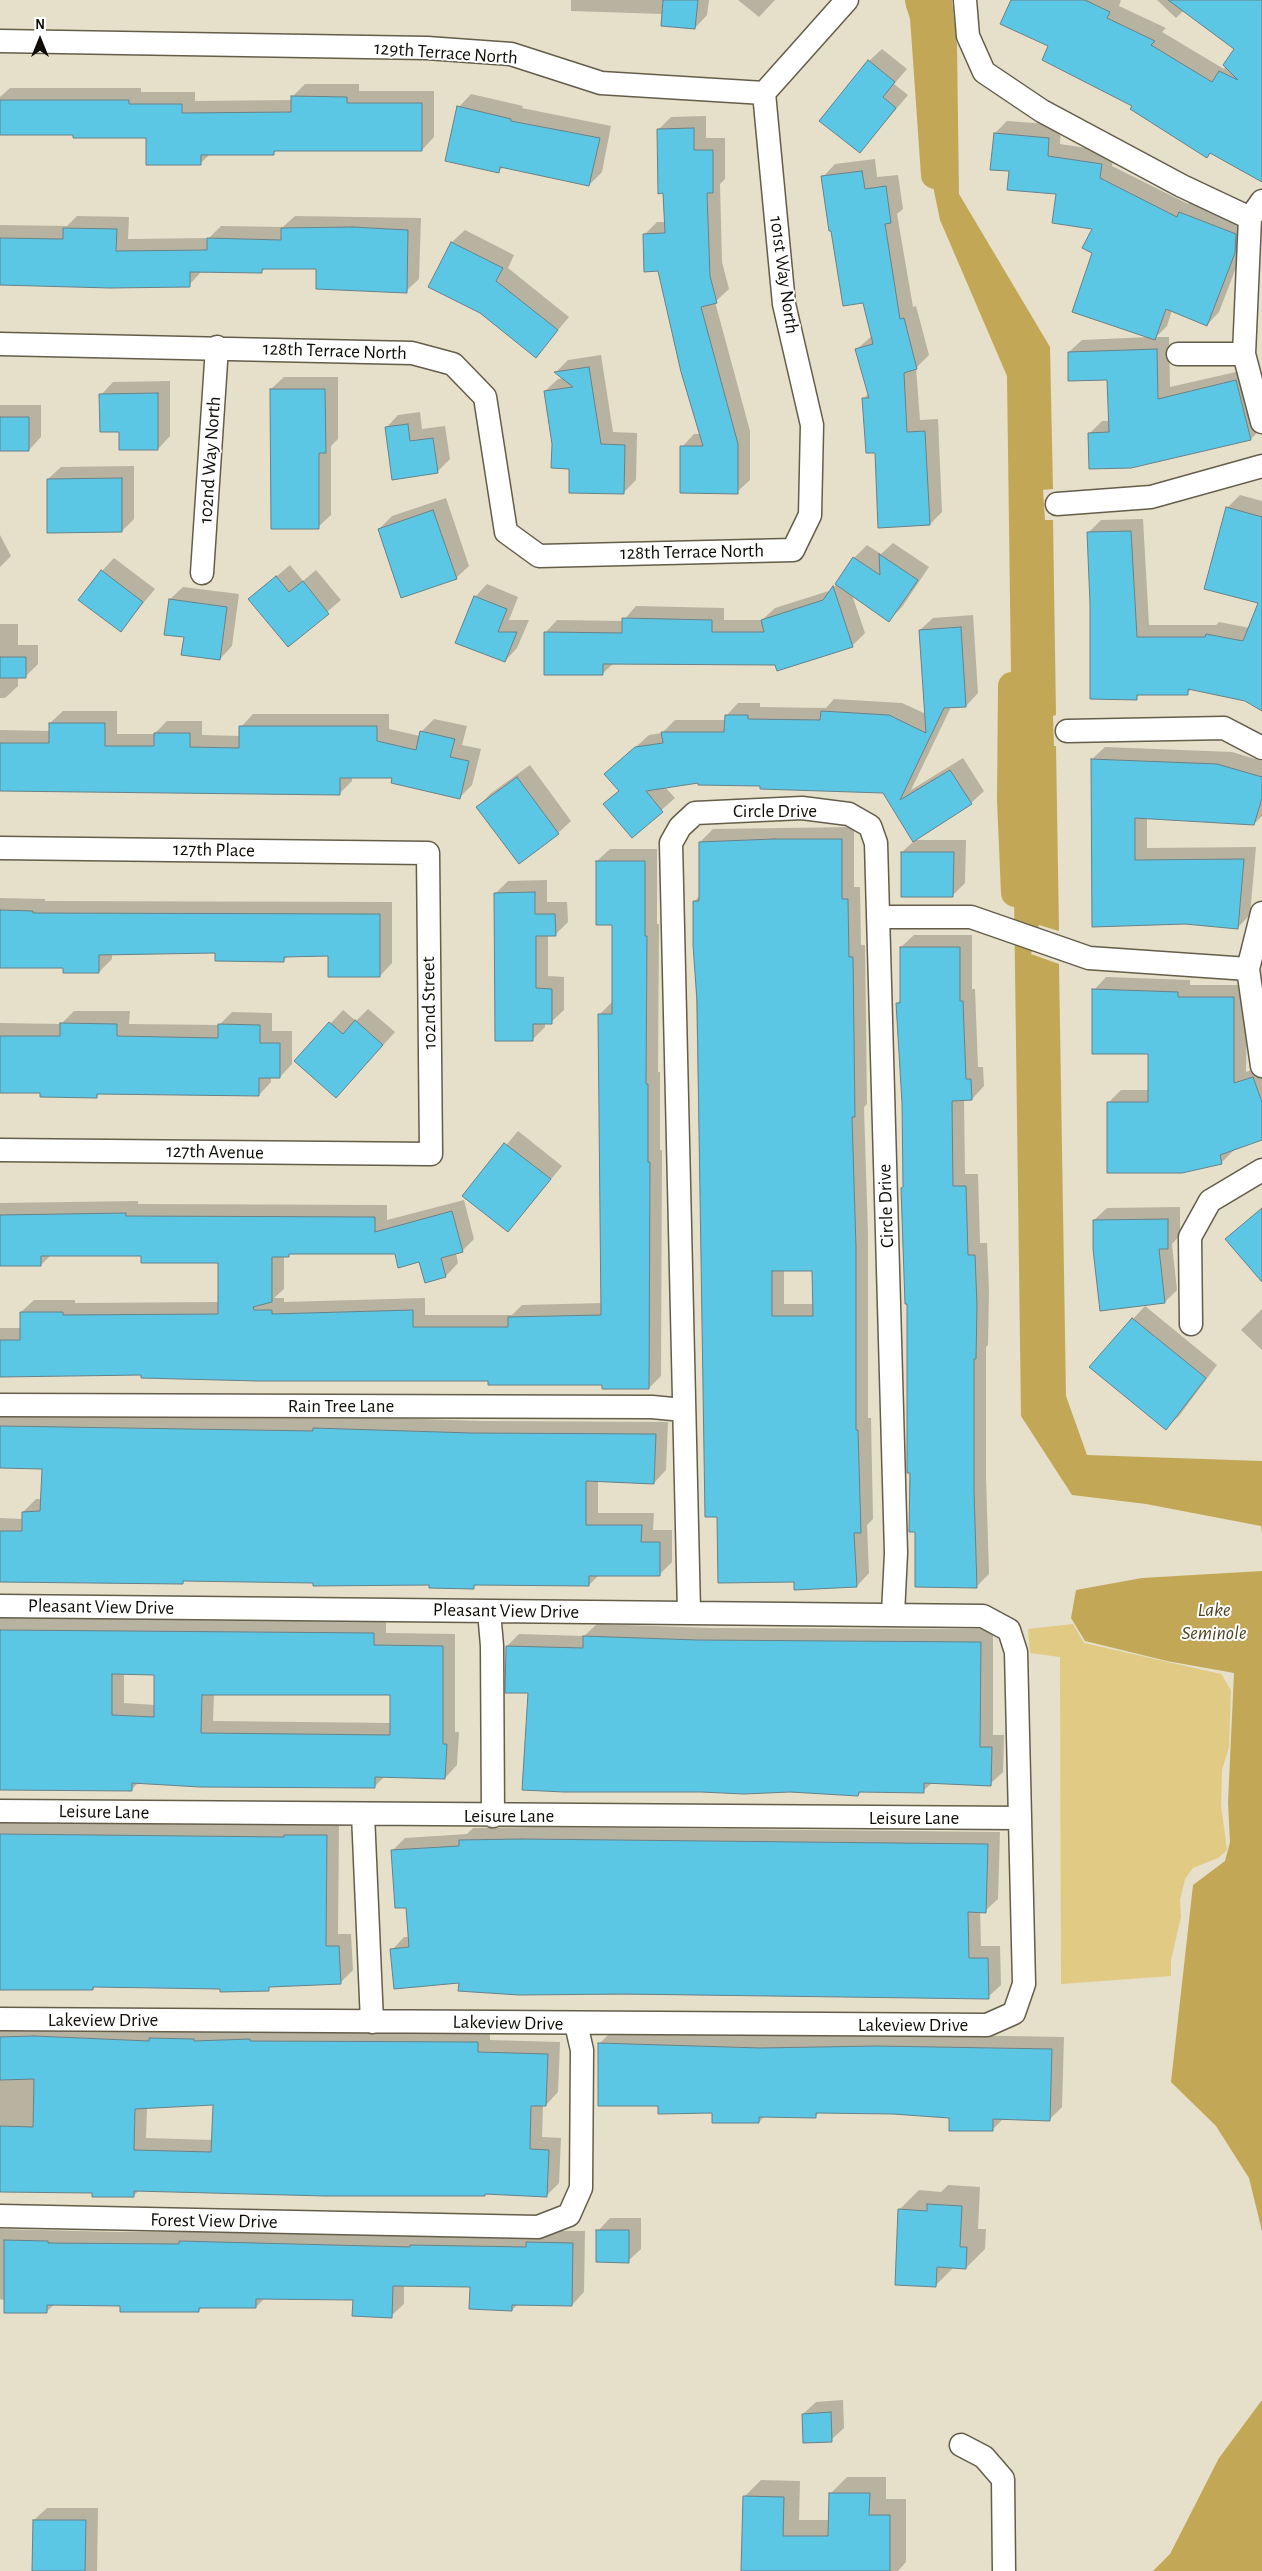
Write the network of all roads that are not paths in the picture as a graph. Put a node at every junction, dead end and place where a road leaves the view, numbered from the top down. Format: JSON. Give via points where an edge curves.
{"nodes":[{"id":1,"x":847,"y":0,"type":"edge"},
{"id":2,"x":965,"y":0,"type":"edge"},
{"id":3,"x":0,"y":41,"type":"edge"},
{"id":4,"x":764,"y":93,"type":"junction"},
{"id":5,"x":1256,"y":209,"type":"edge"},
{"id":6,"x":0,"y":344,"type":"edge"},
{"id":7,"x":217,"y":347,"type":"junction"},
{"id":8,"x":1178,"y":354,"type":"dead end"},
{"id":9,"x":1244,"y":354,"type":"junction"},
{"id":10,"x":1262,"y":422,"type":"edge"},
{"id":11,"x":1262,"y":466,"type":"edge"},
{"id":12,"x":1058,"y":504,"type":"dead end"},
{"id":13,"x":810,"y":515,"type":"joint"},
{"id":14,"x":202,"y":573,"type":"dead end"},
{"id":15,"x":1067,"y":731,"type":"dead end"},
{"id":16,"x":1262,"y":748,"type":"edge"},
{"id":17,"x":0,"y":848,"type":"edge"},
{"id":18,"x":428,"y":852,"type":"joint"},
{"id":19,"x":1262,"y":912,"type":"edge"},
{"id":20,"x":878,"y":917,"type":"junction"},
{"id":21,"x":1248,"y":969,"type":"junction"},
{"id":22,"x":1262,"y":1066,"type":"edge"},
{"id":23,"x":0,"y":1150,"type":"edge"},
{"id":24,"x":431,"y":1154,"type":"joint"},
{"id":25,"x":1262,"y":1170,"type":"edge"},
{"id":26,"x":1191,"y":1324,"type":"dead end"},
{"id":27,"x":0,"y":1405,"type":"edge"},
{"id":28,"x":683,"y":1410,"type":"junction"},
{"id":29,"x":0,"y":1606,"type":"edge"},
{"id":30,"x":489,"y":1611,"type":"junction"},
{"id":31,"x":689,"y":1612,"type":"junction"},
{"id":32,"x":893,"y":1614,"type":"junction"},
{"id":33,"x":0,"y":1811,"type":"edge"},
{"id":34,"x":363,"y":1814,"type":"junction"},
{"id":35,"x":493,"y":1816,"type":"junction"},
{"id":36,"x":1019,"y":1818,"type":"junction"},
{"id":37,"x":0,"y":2019,"type":"edge"},
{"id":38,"x":372,"y":2022,"type":"junction"},
{"id":39,"x":576,"y":2024,"type":"junction"},
{"id":40,"x":0,"y":2216,"type":"edge"},
{"id":41,"x":961,"y":2445,"type":"dead end"},
{"id":42,"x":1004,"y":2571,"type":"edge"}],
"edges":[{"from":1,"to":4,"type":"street"},
{"from":2,"to":5,"type":"street","via":[[968,36],[984,72],[1042,111],[1182,186]]},
{"from":3,"to":4,"type":"street","name":"129th Terrace North","via":[[427,48],[511,54],[601,83]]},
{"from":4,"to":13,"type":"street","name":"101st Way North","via":[[784,304],[812,425]]},
{"from":5,"to":9,"type":"street"},
{"from":6,"to":7,"type":"street","name":"128th Terrace North"},
{"from":7,"to":13,"type":"street","name":"128th Terrace North","via":[[412,353],[453,364],[485,397],[506,532],[539,556],[794,550]]},
{"from":7,"to":14,"type":"street","name":"102nd Way North"},
{"from":8,"to":9,"type":"street"},
{"from":9,"to":10,"type":"street"},
{"from":11,"to":12,"type":"street","via":[[1152,497]]},
{"from":15,"to":16,"type":"street","via":[[1224,728]]},
{"from":17,"to":18,"type":"street","name":"127th Place"},
{"from":18,"to":24,"type":"street","name":"102nd Street"},
{"from":19,"to":21,"type":"street"},
{"from":20,"to":21,"type":"street","via":[[971,917],[1089,958]]},
{"from":20,"to":28,"type":"street","name":"Circle Drive","via":[[876,843],[870,826],[849,814],[802,808],[695,813],[680,827],[671,843]]},
{"from":20,"to":32,"type":"street","name":"Circle Drive","via":[[896,1553]]},
{"from":21,"to":22,"type":"street"},
{"from":23,"to":24,"type":"street","name":"127th Avenue"},
{"from":25,"to":26,"type":"street","via":[[1210,1201],[1190,1237]]},
{"from":27,"to":28,"type":"street","name":"Rain Tree Lane","via":[[642,1407]]},
{"from":28,"to":31,"type":"street","name":"Circle Drive"},
{"from":29,"to":30,"type":"street","name":"Pleasant View Drive"},
{"from":30,"to":31,"type":"street","name":"Pleasant View Drive"},
{"from":30,"to":35,"type":"street"},
{"from":31,"to":32,"type":"street","name":"Pleasant View Drive"},
{"from":32,"to":36,"type":"street","name":"Pleasant View Drive","via":[[983,1616],[1009,1630],[1016,1652]]},
{"from":33,"to":34,"type":"street","name":"Leisure Lane"},
{"from":34,"to":35,"type":"street","name":"Leisure Lane"},
{"from":34,"to":38,"type":"street"},
{"from":35,"to":36,"type":"street","name":"Leisure Lane"},
{"from":36,"to":39,"type":"street","name":"Lakeview Drive","via":[[1024,1984],[1014,2013],[987,2025]]},
{"from":37,"to":38,"type":"street","name":"Lakeview Drive"},
{"from":38,"to":39,"type":"street","name":"Lakeview Drive"},
{"from":39,"to":40,"type":"street","name":"Forest View Drive","via":[[582,2050],[581,2188],[569,2215],[538,2227]]},
{"from":41,"to":42,"type":"street","via":[[984,2457],[1003,2479]]}]}
